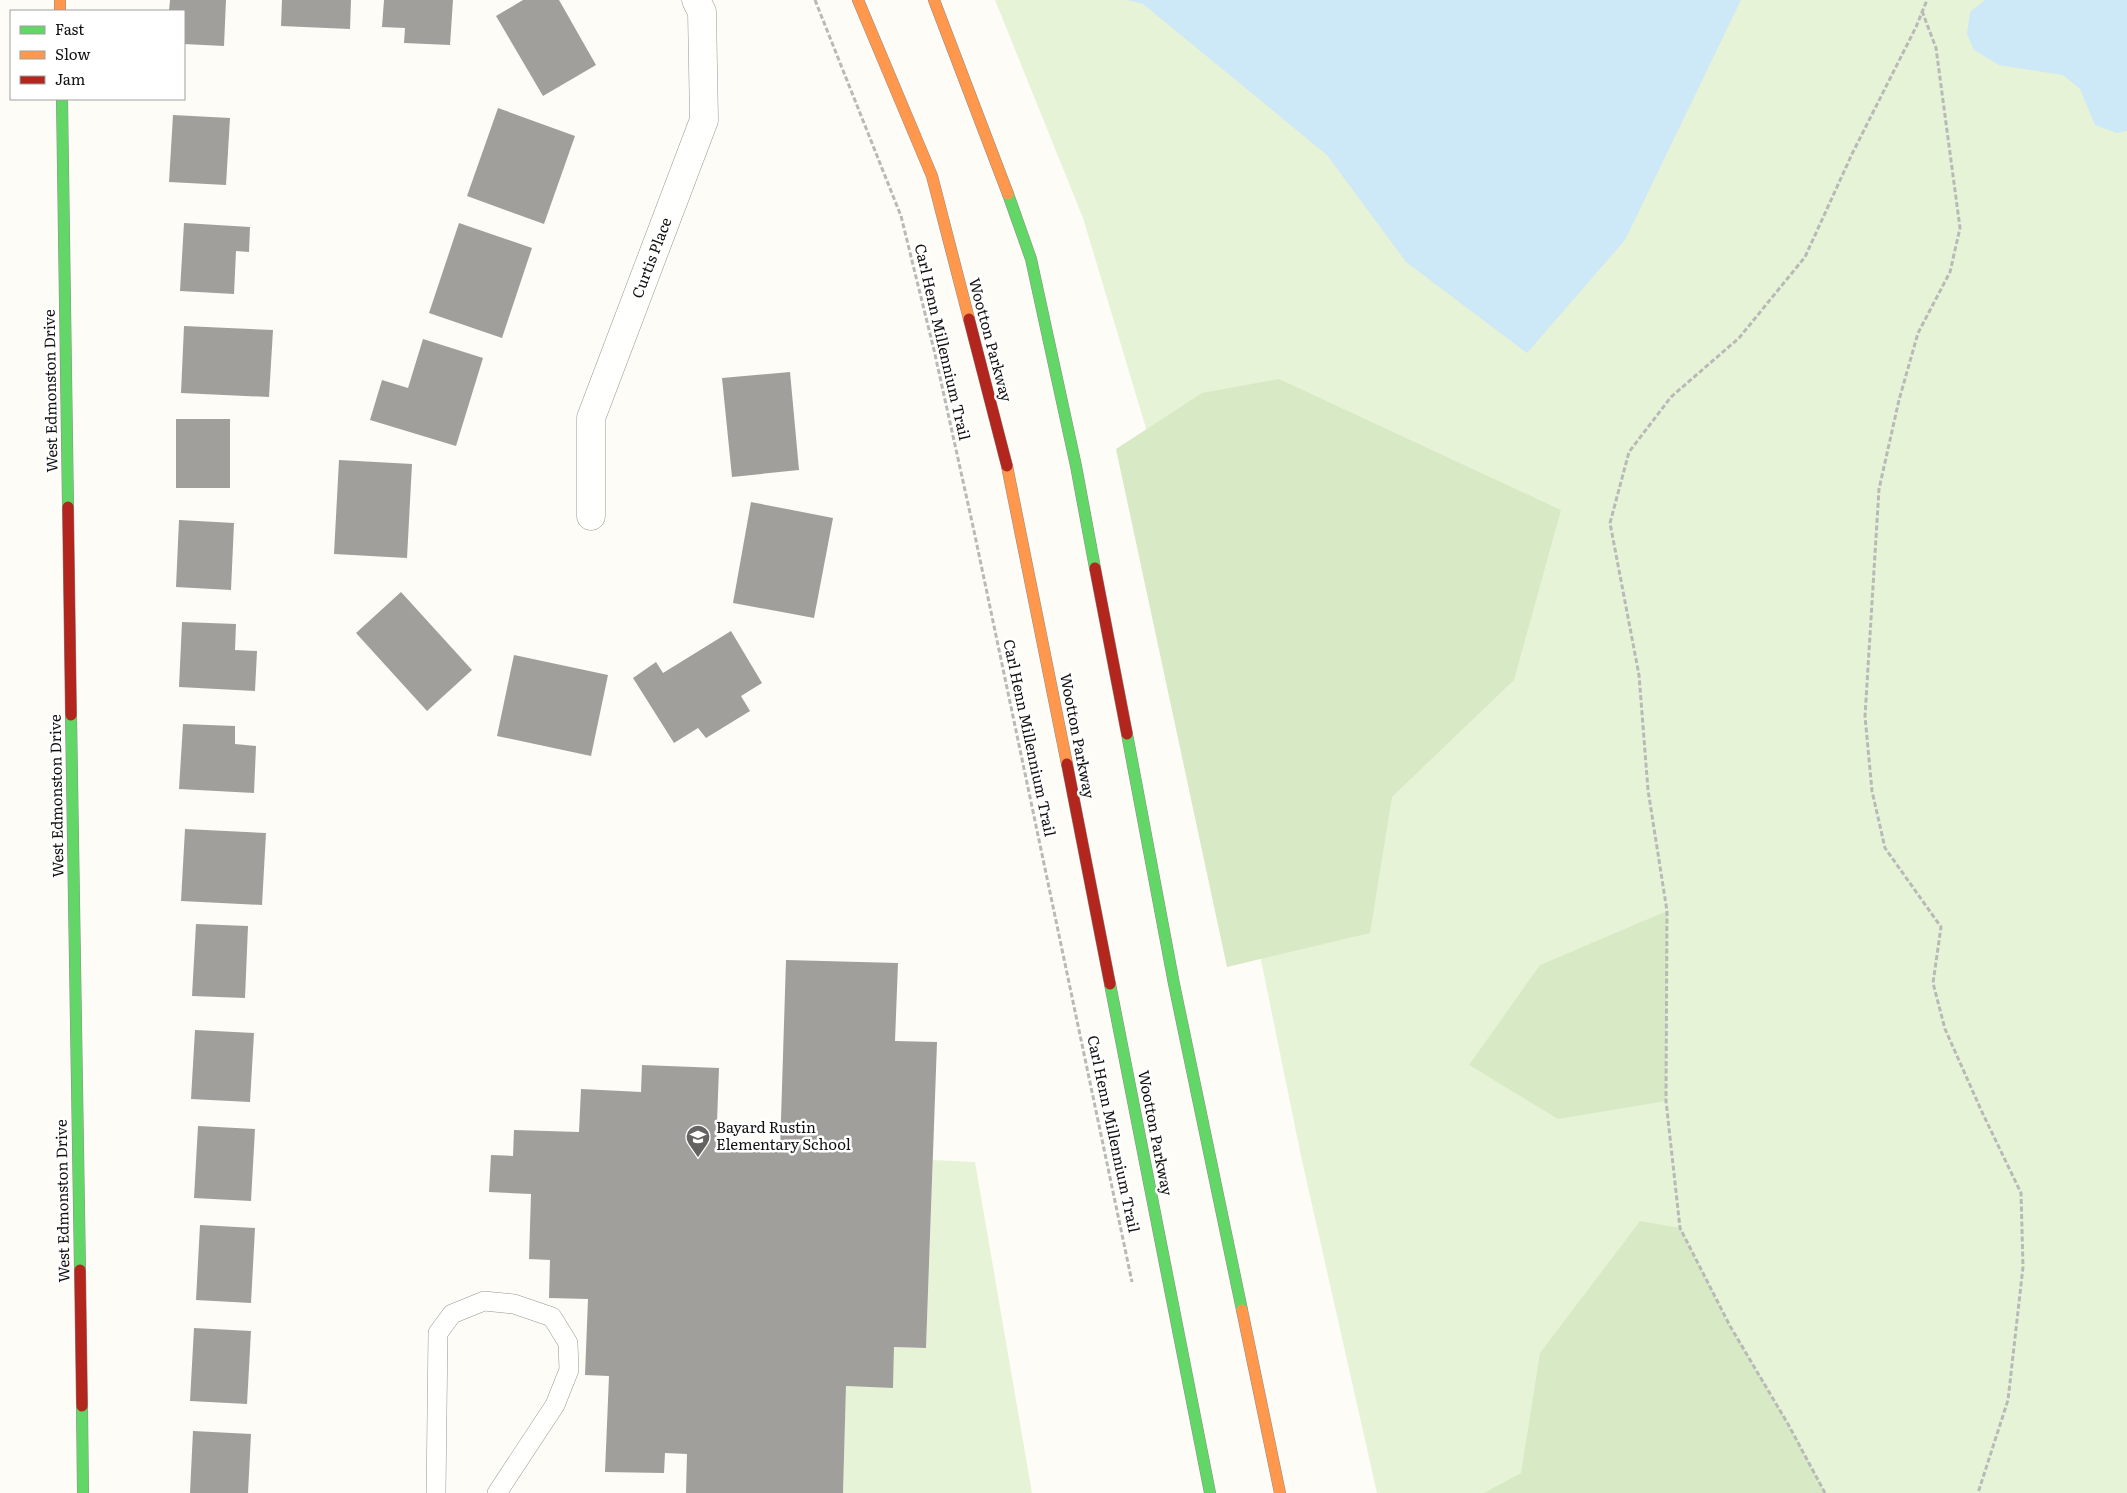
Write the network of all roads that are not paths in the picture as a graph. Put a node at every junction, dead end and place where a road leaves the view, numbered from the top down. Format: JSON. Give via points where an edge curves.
{"nodes":[{"id":1,"x":696,"y":0,"type":"edge"},
{"id":2,"x":858,"y":0,"type":"edge"},
{"id":3,"x":934,"y":0,"type":"edge"},
{"id":4,"x":62,"y":100,"type":"edge"},
{"id":5,"x":591,"y":516,"type":"dead end"},
{"id":6,"x":83,"y":1493,"type":"edge"},
{"id":7,"x":436,"y":1493,"type":"edge"},
{"id":8,"x":497,"y":1493,"type":"edge"},
{"id":9,"x":1210,"y":1493,"type":"edge"},
{"id":10,"x":1280,"y":1493,"type":"edge"}],
"edges":[{"from":1,"to":5,"type":"street","name":"Curtis Place","via":[[702,12],[704,120],[591,418]]},
{"from":2,"to":9,"type":"main road","name":"Wootton Parkway","via":[[932,176],[1012,484]]},
{"from":3,"to":10,"type":"main road","via":[[1031,259],[1076,466],[1174,984]]},
{"from":4,"to":6,"type":"main road","name":"West Edmonston Drive"},
{"from":7,"to":8,"type":"lane","via":[[438,1333],[452,1314],[484,1301],[514,1304],[552,1317],[568,1343],[569,1370],[555,1405]]}]}
